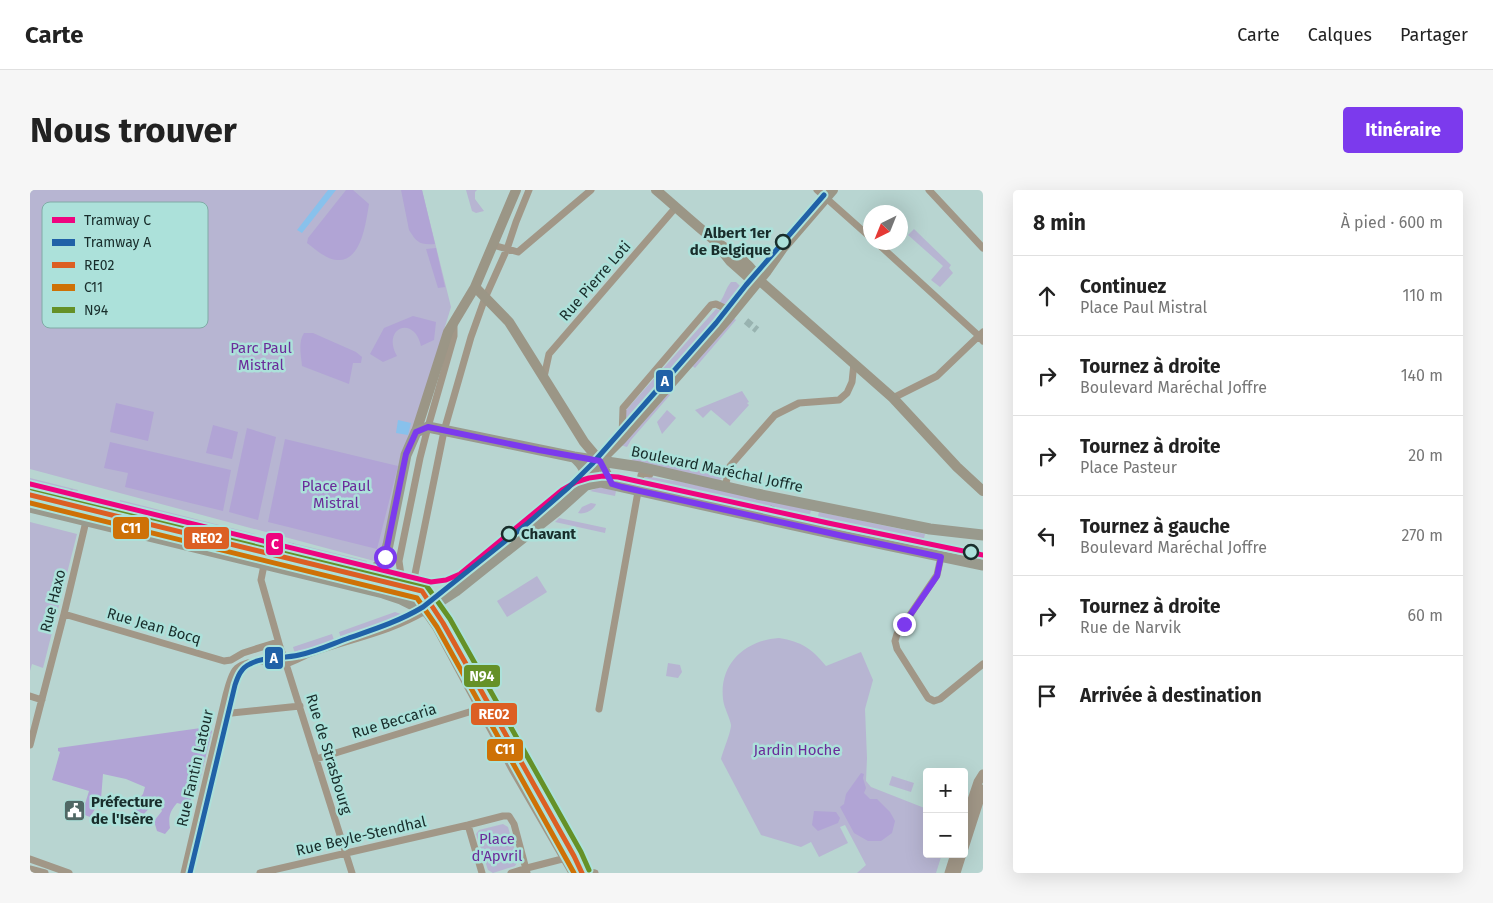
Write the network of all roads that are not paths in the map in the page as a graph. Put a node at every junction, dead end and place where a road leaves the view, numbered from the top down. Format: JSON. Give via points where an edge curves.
{"nodes":[{"id":1,"x":516,"y":190,"type":"edge"},
{"id":2,"x":529,"y":190,"type":"edge"},
{"id":3,"x":591,"y":190,"type":"edge"},
{"id":4,"x":656,"y":190,"type":"edge"},
{"id":5,"x":817,"y":190,"type":"edge"},
{"id":6,"x":833,"y":190,"type":"edge"},
{"id":7,"x":929,"y":190,"type":"edge"},
{"id":8,"x":826,"y":199,"type":"junction"},
{"id":9,"x":676,"y":207,"type":"junction"},
{"id":10,"x":863,"y":232,"type":"edge"},
{"id":11,"x":493,"y":245,"type":"junction"},
{"id":12,"x":983,"y":248,"type":"edge"},
{"id":13,"x":507,"y":249,"type":"junction"},
{"id":14,"x":885,"y":250,"type":"edge"},
{"id":15,"x":759,"y":280,"type":"junction"},
{"id":16,"x":475,"y":287,"type":"junction"},
{"id":17,"x":485,"y":298,"type":"junction"},
{"id":18,"x":733,"y":312,"type":"junction"},
{"id":19,"x":454,"y":323,"type":"junction"},
{"id":20,"x":982,"y":337,"type":"edge"},
{"id":21,"x":854,"y":363,"type":"junction"},
{"id":22,"x":544,"y":377,"type":"junction"},
{"id":23,"x":893,"y":398,"type":"junction"},
{"id":24,"x":428,"y":427,"type":"junction"},
{"id":25,"x":444,"y":431,"type":"junction"},
{"id":26,"x":416,"y":432,"type":"junction"},
{"id":27,"x":622,"y":439,"type":"junction"},
{"id":28,"x":584,"y":442,"type":"junction"},
{"id":29,"x":574,"y":457,"type":"junction"},
{"id":30,"x":600,"y":461,"type":"junction"},
{"id":31,"x":680,"y":476,"type":"junction"},
{"id":32,"x":612,"y":484,"type":"junction"},
{"id":33,"x":586,"y":486,"type":"junction"},
{"id":34,"x":725,"y":486,"type":"junction"},
{"id":35,"x":639,"y":490,"type":"junction"},
{"id":36,"x":983,"y":491,"type":"edge"},
{"id":37,"x":30,"y":495,"type":"edge"},
{"id":38,"x":30,"y":507,"type":"edge"},
{"id":39,"x":88,"y":515,"type":"junction"},
{"id":40,"x":983,"y":535,"type":"edge"},
{"id":41,"x":267,"y":553,"type":"junction"},
{"id":42,"x":941,"y":557,"type":"junction"},
{"id":43,"x":264,"y":564,"type":"junction"},
{"id":44,"x":983,"y":565,"type":"edge"},
{"id":45,"x":356,"y":574,"type":"junction"},
{"id":46,"x":408,"y":588,"type":"junction"},
{"id":47,"x":422,"y":591,"type":"junction"},
{"id":48,"x":429,"y":609,"type":"junction"},
{"id":49,"x":64,"y":614,"type":"junction"},
{"id":50,"x":278,"y":642,"type":"junction"},
{"id":51,"x":286,"y":664,"type":"junction"},
{"id":52,"x":983,"y":664,"type":"edge"},
{"id":53,"x":30,"y":696,"type":"edge"},
{"id":54,"x":42,"y":700,"type":"junction"},
{"id":55,"x":300,"y":706,"type":"junction"},
{"id":56,"x":479,"y":709,"type":"junction"},
{"id":57,"x":599,"y":709,"type":"dead end"},
{"id":58,"x":222,"y":714,"type":"junction"},
{"id":59,"x":30,"y":745,"type":"edge"},
{"id":60,"x":316,"y":759,"type":"junction"},
{"id":61,"x":983,"y":774,"type":"edge"},
{"id":62,"x":983,"y":789,"type":"edge"},
{"id":63,"x":968,"y":813,"type":"edge"},
{"id":64,"x":468,"y":825,"type":"junction"},
{"id":65,"x":968,"y":836,"type":"edge"},
{"id":66,"x":346,"y":853,"type":"junction"},
{"id":67,"x":574,"y":856,"type":"junction"},
{"id":68,"x":954,"y":858,"type":"edge"},
{"id":69,"x":961,"y":858,"type":"edge"},
{"id":70,"x":564,"y":859,"type":"junction"},
{"id":71,"x":30,"y":860,"type":"edge"},
{"id":72,"x":30,"y":869,"type":"edge"},
{"id":73,"x":527,"y":870,"type":"edge"},
{"id":74,"x":581,"y":872,"type":"edge"},
{"id":75,"x":46,"y":873,"type":"edge"},
{"id":76,"x":69,"y":873,"type":"edge"},
{"id":77,"x":184,"y":873,"type":"edge"},
{"id":78,"x":260,"y":873,"type":"edge"},
{"id":79,"x":352,"y":873,"type":"edge"},
{"id":80,"x":482,"y":873,"type":"edge"},
{"id":81,"x":512,"y":873,"type":"edge"},
{"id":82,"x":572,"y":873,"type":"edge"},
{"id":83,"x":595,"y":873,"type":"edge"},
{"id":84,"x":949,"y":873,"type":"edge"},
{"id":85,"x":956,"y":873,"type":"edge"}],
"edges":[{"from":1,"to":11,"type":"main road"},
{"from":2,"to":13,"type":"street"},
{"from":3,"to":13,"type":"street","via":[[518,252]]},
{"from":4,"to":9,"type":"main road"},
{"from":5,"to":8,"type":"street"},
{"from":6,"to":8,"type":"main road"},
{"from":7,"to":12,"type":"street"},
{"from":8,"to":10,"type":"street"},
{"from":8,"to":15,"type":"main road"},
{"from":9,"to":15,"type":"main road","via":[[714,241],[751,267]]},
{"from":9,"to":22,"type":"street","name":"Rue Pierre Loti","via":[[549,354]]},
{"from":11,"to":13,"type":"street"},
{"from":11,"to":16,"type":"main road"},
{"from":13,"to":17,"type":"street"},
{"from":14,"to":20,"type":"street"},
{"from":15,"to":18,"type":"main road"},
{"from":15,"to":21,"type":"main road"},
{"from":16,"to":17,"type":"main road"},
{"from":16,"to":19,"type":"main road"},
{"from":17,"to":22,"type":"main road","via":[[509,322]]},
{"from":17,"to":25,"type":"street"},
{"from":18,"to":27,"type":"main road"},
{"from":18,"to":27,"type":"street","via":[[711,305],[623,408]]},
{"from":19,"to":24,"type":"street","via":[[454,336]]},
{"from":19,"to":26,"type":"main road","via":[[448,332]]},
{"from":20,"to":23,"type":"street","via":[[938,376]]},
{"from":21,"to":23,"type":"main road"},
{"from":21,"to":34,"type":"street","via":[[847,393],[839,400],[799,403],[775,415],[730,466]]},
{"from":22,"to":28,"type":"main road"},
{"from":23,"to":36,"type":"main road"},
{"from":24,"to":25,"type":"main road","name":"Boulevard Maréchal Joffre"},
{"from":24,"to":26,"type":"main road"},
{"from":24,"to":46,"type":"street","via":[[399,561],[401,575]]},
{"from":25,"to":29,"type":"main road","name":"Boulevard Maréchal Joffre"},
{"from":25,"to":47,"type":"street","via":[[415,574]]},
{"from":26,"to":45,"type":"main road","via":[[406,454],[385,557],[372,572]]},
{"from":27,"to":30,"type":"main road"},
{"from":28,"to":29,"type":"main road","via":[[580,454]]},
{"from":28,"to":30,"type":"main road"},
{"from":29,"to":30,"type":"main road","name":"Boulevard Maréchal Joffre"},
{"from":29,"to":33,"type":"main road","via":[[584,468]]},
{"from":30,"to":31,"type":"main road","name":"Boulevard Maréchal Joffre"},
{"from":30,"to":32,"type":"main road"},
{"from":30,"to":33,"type":"main road"},
{"from":31,"to":34,"type":"main road","name":"Boulevard Maréchal Joffre"},
{"from":31,"to":35,"type":"street","via":[[666,478],[643,474]]},
{"from":32,"to":33,"type":"main road","via":[[600,482]]},
{"from":32,"to":35,"type":"main road"},
{"from":33,"to":48,"type":"main road"},
{"from":34,"to":40,"type":"main road","name":"Boulevard Maréchal Joffre","via":[[933,530]]},
{"from":35,"to":42,"type":"main road"},
{"from":35,"to":57,"type":"street"},
{"from":37,"to":39,"type":"main road"},
{"from":38,"to":39,"type":"main road"},
{"from":39,"to":41,"type":"main road"},
{"from":39,"to":43,"type":"main road"},
{"from":39,"to":49,"type":"street","name":"Rue Haxo"},
{"from":41,"to":43,"type":"street","name":"Rue de Strasbourg"},
{"from":41,"to":45,"type":"main road"},
{"from":42,"to":44,"type":"main road"},
{"from":42,"to":52,"type":"street","via":[[937,576],[897,634],[897,650],[928,698],[934,701]]},
{"from":43,"to":48,"type":"main road","via":[[391,596]]},
{"from":43,"to":50,"type":"street","name":"Rue de Strasbourg","via":[[261,580]]},
{"from":45,"to":46,"type":"main road"},
{"from":46,"to":47,"type":"main road"},
{"from":46,"to":48,"type":"street"},
{"from":47,"to":48,"type":"main road"},
{"from":48,"to":51,"type":"street","via":[[411,620]]},
{"from":48,"to":56,"type":"street"},
{"from":48,"to":67,"type":"street"},
{"from":49,"to":50,"type":"street","name":"Rue Jean Bocq","via":[[224,661]]},
{"from":49,"to":54,"type":"street","name":"Rue Haxo"},
{"from":50,"to":51,"type":"street","name":"Rue de Strasbourg"},
{"from":51,"to":55,"type":"street","name":"Rue de Strasbourg"},
{"from":51,"to":58,"type":"street","name":"Rue Fantin Latour","via":[[265,661],[241,665],[235,670]]},
{"from":53,"to":54,"type":"street"},
{"from":54,"to":59,"type":"street","name":"Rue Haxo"},
{"from":55,"to":58,"type":"street"},
{"from":55,"to":60,"type":"street","name":"Rue de Strasbourg"},
{"from":56,"to":60,"type":"street","name":"Rue Beccaria"},
{"from":56,"to":70,"type":"street"},
{"from":58,"to":77,"type":"street","name":"Rue Fantin Latour"},
{"from":60,"to":66,"type":"street","name":"Rue de Strasbourg"},
{"from":61,"to":63,"type":"street"},
{"from":62,"to":65,"type":"street"},
{"from":64,"to":66,"type":"street","name":"Rue Beyle-Stendhal"},
{"from":64,"to":73,"type":"street","via":[[509,816]]},
{"from":64,"to":80,"type":"street"},
{"from":66,"to":78,"type":"street","name":"Rue Beyle-Stendhal"},
{"from":66,"to":79,"type":"street","name":"Rue de Strasbourg"},
{"from":67,"to":70,"type":"street"},
{"from":67,"to":74,"type":"street"},
{"from":68,"to":84,"type":"street"},
{"from":69,"to":85,"type":"street"},
{"from":70,"to":73,"type":"street"},
{"from":70,"to":82,"type":"street"},
{"from":71,"to":76,"type":"street"},
{"from":72,"to":75,"type":"street"},
{"from":73,"to":81,"type":"street"},
{"from":74,"to":82,"type":"street"},
{"from":74,"to":83,"type":"street"}]}
